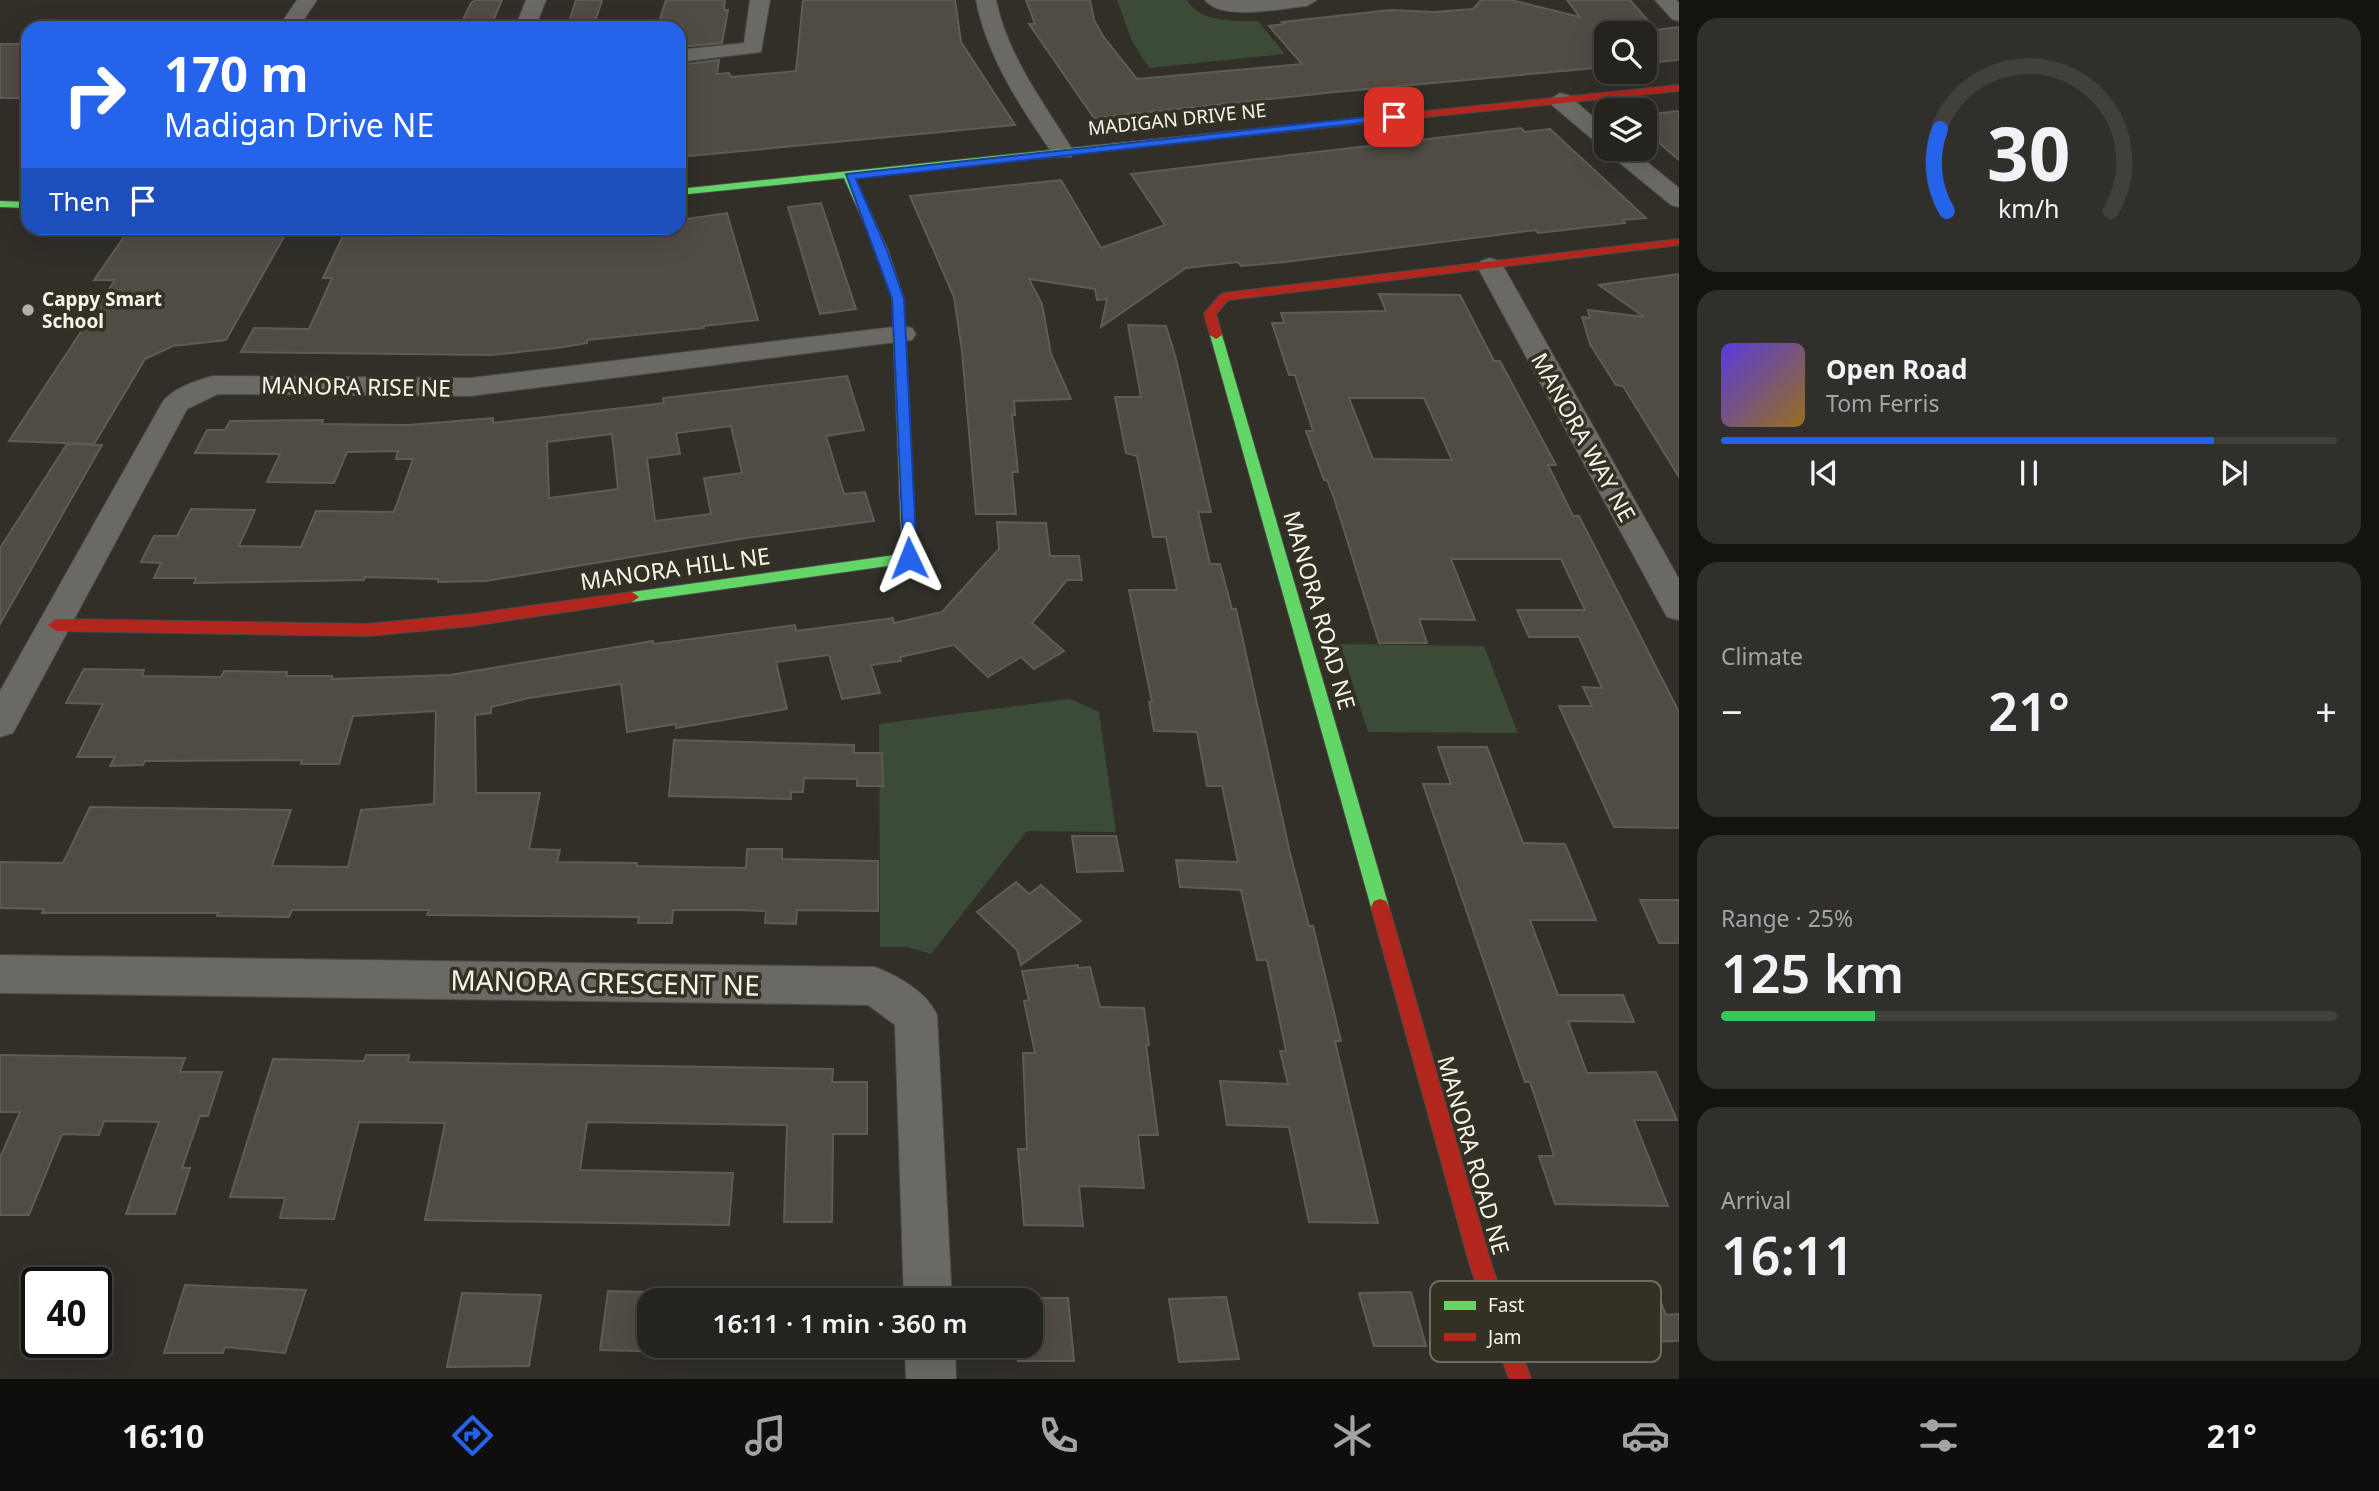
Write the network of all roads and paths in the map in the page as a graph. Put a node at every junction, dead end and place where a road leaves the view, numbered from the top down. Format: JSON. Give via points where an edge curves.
{"nodes":[{"id":1,"x":307,"y":0,"type":"edge"},
{"id":2,"x":536,"y":0,"type":"edge"},
{"id":3,"x":760,"y":0,"type":"edge"},
{"id":4,"x":986,"y":0,"type":"edge"},
{"id":5,"x":1215,"y":0,"type":"edge"},
{"id":6,"x":1307,"y":0,"type":"edge"},
{"id":7,"x":1665,"y":0,"type":"edge"},
{"id":8,"x":1679,"y":15,"type":"edge"},
{"id":9,"x":293,"y":21,"type":"edge"},
{"id":10,"x":528,"y":21,"type":"edge"},
{"id":11,"x":686,"y":55,"type":"edge"},
{"id":12,"x":1679,"y":88,"type":"edge"},
{"id":13,"x":1560,"y":100,"type":"junction"},
{"id":14,"x":1594,"y":129,"type":"edge"},
{"id":15,"x":1063,"y":152,"type":"junction"},
{"id":16,"x":1632,"y":161,"type":"edge"},
{"id":17,"x":849,"y":177,"type":"junction"},
{"id":18,"x":686,"y":191,"type":"edge"},
{"id":19,"x":1679,"y":200,"type":"edge"},
{"id":20,"x":0,"y":204,"type":"edge"},
{"id":21,"x":21,"y":205,"type":"edge"},
{"id":22,"x":1679,"y":242,"type":"edge"},
{"id":23,"x":1490,"y":266,"type":"junction"},
{"id":24,"x":902,"y":334,"type":"junction"},
{"id":25,"x":1679,"y":608,"type":"edge"},
{"id":26,"x":56,"y":625,"type":"junction"},
{"id":27,"x":0,"y":723,"type":"edge"},
{"id":28,"x":0,"y":974,"type":"edge"},
{"id":29,"x":1486,"y":1281,"type":"edge"},
{"id":30,"x":927,"y":1288,"type":"edge"},
{"id":31,"x":930,"y":1358,"type":"edge"},
{"id":32,"x":1514,"y":1362,"type":"edge"},
{"id":33,"x":931,"y":1379,"type":"edge"},
{"id":34,"x":1520,"y":1379,"type":"edge"}],
"edges":[{"from":1,"to":9,"type":"street"},
{"from":2,"to":10,"type":"street"},
{"from":3,"to":11,"type":"street","via":[[754,48]]},
{"from":4,"to":15,"type":"street","via":[[988,21],[998,43]]},
{"from":5,"to":6,"type":"street","via":[[1234,8]]},
{"from":7,"to":8,"type":"street"},
{"from":12,"to":13,"type":"street","name":"MADIGAN DRIVE NE"},
{"from":13,"to":14,"type":"street"},
{"from":13,"to":15,"type":"street","name":"MADIGAN DRIVE NE"},
{"from":15,"to":17,"type":"street","name":"MADIGAN DRIVE NE"},
{"from":16,"to":19,"type":"street"},
{"from":17,"to":18,"type":"street","name":"MADIGAN DRIVE NE"},
{"from":17,"to":24,"type":"street","name":"MANORA HILL NE","via":[[898,299]]},
{"from":20,"to":21,"type":"street"},
{"from":22,"to":23,"type":"street","name":"MANORA ROAD NE"},
{"from":23,"to":25,"type":"street","name":"MANORA WAY NE"},
{"from":23,"to":29,"type":"street","name":"MANORA ROAD NE","via":[[1224,297],[1210,314]]},
{"from":24,"to":26,"type":"street","name":"MANORA RISE NE","via":[[470,387],[213,385],[176,403]]},
{"from":24,"to":26,"type":"street","name":"MANORA HILL NE","via":[[909,558],[472,620],[368,630]]},
{"from":26,"to":27,"type":"street","name":"MANORA RISE NE"},
{"from":28,"to":30,"type":"street","name":"MANORA CRESCENT NE","via":[[875,986],[916,1015]]},
{"from":31,"to":33,"type":"street"},
{"from":32,"to":34,"type":"street","name":"MANORA ROAD NE"}]}
